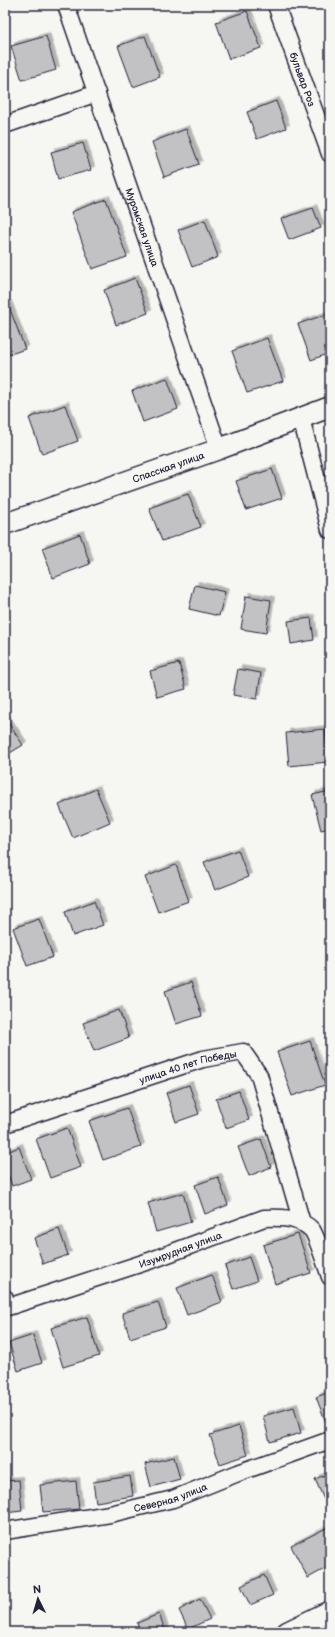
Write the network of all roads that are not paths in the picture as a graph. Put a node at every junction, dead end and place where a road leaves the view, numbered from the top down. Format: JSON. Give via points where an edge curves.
{"nodes":[{"id":1,"x":66,"y":5,"type":"edge"},
{"id":2,"x":276,"y":5,"type":"edge"},
{"id":3,"x":97,"y":93,"type":"junction"},
{"id":4,"x":5,"y":125,"type":"edge"},
{"id":5,"x":330,"y":154,"type":"edge"},
{"id":6,"x":330,"y":407,"type":"edge"},
{"id":7,"x":301,"y":418,"type":"junction"},
{"id":8,"x":219,"y":449,"type":"junction"},
{"id":9,"x":5,"y":524,"type":"edge"},
{"id":10,"x":330,"y":530,"type":"edge"},
{"id":11,"x":5,"y":1124,"type":"edge"},
{"id":12,"x":302,"y":1223,"type":"junction"},
{"id":13,"x":330,"y":1277,"type":"edge"},
{"id":14,"x":6,"y":1304,"type":"edge"},
{"id":15,"x":330,"y":1440,"type":"edge"},
{"id":16,"x":5,"y":1531,"type":"edge"},
{"id":17,"x":330,"y":1611,"type":"edge"},
{"id":18,"x":286,"y":1632,"type":"edge"}],
"edges":[{"from":1,"to":3,"type":"street","name":"Муромская улица"},
{"from":2,"to":5,"type":"street","name":"бульвар Роз"},
{"from":3,"to":4,"type":"street"},
{"from":3,"to":8,"type":"street","name":"Муромская улица"},
{"from":6,"to":7,"type":"street","name":"Спасская улица"},
{"from":7,"to":8,"type":"street","name":"Спасская улица"},
{"from":7,"to":10,"type":"street"},
{"from":8,"to":9,"type":"street","name":"Спасская улица"},
{"from":11,"to":12,"type":"street","name":"улица 40 лет Победы","via":[[203,1059],[243,1052],[259,1075]]},
{"from":12,"to":13,"type":"street","via":[[312,1230]]},
{"from":12,"to":14,"type":"street","name":"Изумрудная улица","via":[[278,1217],[264,1218],[152,1260]]},
{"from":15,"to":16,"type":"street","name":"Северная улица","via":[[173,1499],[110,1514]]},
{"from":17,"to":18,"type":"street"}]}
